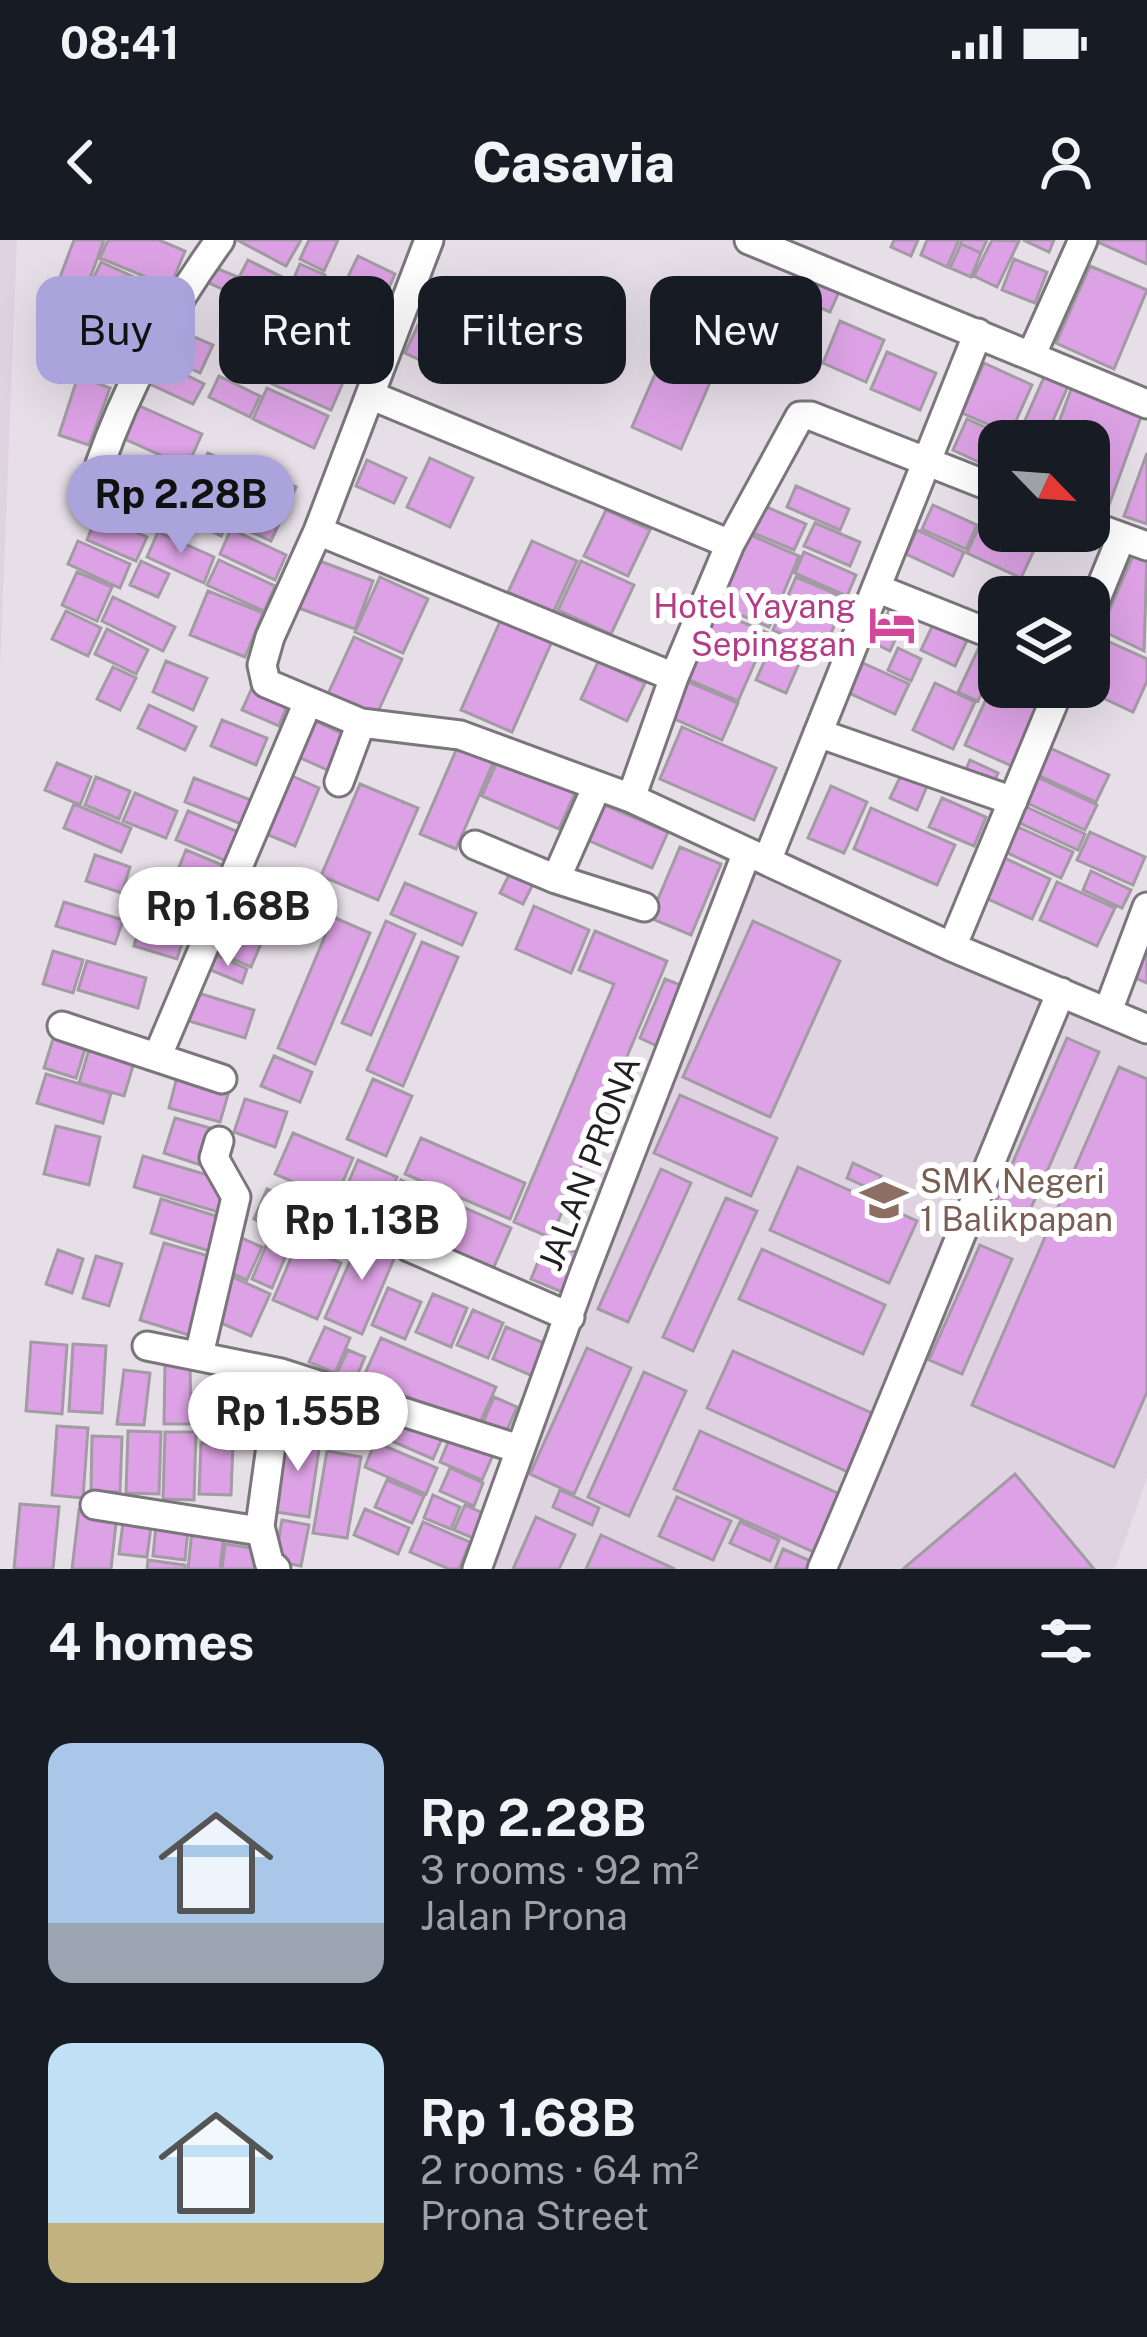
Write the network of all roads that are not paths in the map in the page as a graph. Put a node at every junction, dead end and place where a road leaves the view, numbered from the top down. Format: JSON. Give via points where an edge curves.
{"nodes":[{"id":1,"x":220,"y":240,"type":"edge"},
{"id":2,"x":429,"y":240,"type":"edge"},
{"id":3,"x":748,"y":240,"type":"edge"},
{"id":4,"x":1083,"y":240,"type":"edge"},
{"id":5,"x":978,"y":333,"type":"junction"},
{"id":6,"x":1031,"y":356,"type":"junction"},
{"id":7,"x":370,"y":395,"type":"junction"},
{"id":8,"x":1147,"y":404,"type":"edge"},
{"id":9,"x":926,"y":461,"type":"junction"},
{"id":10,"x":100,"y":464,"type":"dead end"},
{"id":11,"x":978,"y":482,"type":"edge"},
{"id":12,"x":318,"y":531,"type":"junction"},
{"id":13,"x":1134,"y":542,"type":"edge"},
{"id":14,"x":730,"y":544,"type":"junction"},
{"id":15,"x":1110,"y":581,"type":"edge"},
{"id":16,"x":876,"y":588,"type":"junction"},
{"id":17,"x":978,"y":629,"type":"edge"},
{"id":18,"x":674,"y":677,"type":"junction"},
{"id":19,"x":308,"y":702,"type":"junction"},
{"id":20,"x":1051,"y":708,"type":"edge"},
{"id":21,"x":361,"y":723,"type":"junction"},
{"id":22,"x":818,"y":733,"type":"junction"},
{"id":23,"x":339,"y":782,"type":"dead end"},
{"id":24,"x":597,"y":786,"type":"junction"},
{"id":25,"x":631,"y":799,"type":"junction"},
{"id":26,"x":1012,"y":801,"type":"junction"},
{"id":27,"x":475,"y":845,"type":"dead end"},
{"id":28,"x":757,"y":856,"type":"junction"},
{"id":29,"x":556,"y":879,"type":"junction"},
{"id":30,"x":1147,"y":907,"type":"edge"},
{"id":31,"x":644,"y":908,"type":"dead end"},
{"id":32,"x":952,"y":947,"type":"junction"},
{"id":33,"x":1061,"y":992,"type":"junction"},
{"id":34,"x":1108,"y":1011,"type":"junction"},
{"id":35,"x":62,"y":1026,"type":"dead end"},
{"id":36,"x":1147,"y":1029,"type":"edge"},
{"id":37,"x":158,"y":1055,"type":"junction"},
{"id":38,"x":222,"y":1078,"type":"dead end"},
{"id":39,"x":219,"y":1141,"type":"dead end"},
{"id":40,"x":409,"y":1247,"type":"dead end"},
{"id":41,"x":571,"y":1316,"type":"junction"},
{"id":42,"x":147,"y":1346,"type":"dead end"},
{"id":43,"x":199,"y":1355,"type":"junction"},
{"id":44,"x":281,"y":1373,"type":"junction"},
{"id":45,"x":519,"y":1449,"type":"junction"},
{"id":46,"x":95,"y":1504,"type":"dead end"},
{"id":47,"x":260,"y":1526,"type":"junction"},
{"id":48,"x":276,"y":1569,"type":"edge"},
{"id":49,"x":477,"y":1569,"type":"edge"},
{"id":50,"x":822,"y":1569,"type":"edge"}],
"edges":[{"from":1,"to":10,"type":"street","via":[[139,369]]},
{"from":2,"to":7,"type":"street"},
{"from":3,"to":5,"type":"street"},
{"from":4,"to":6,"type":"street"},
{"from":5,"to":6,"type":"street"},
{"from":5,"to":9,"type":"street","name":"JALAN PRONA"},
{"from":6,"to":8,"type":"street"},
{"from":7,"to":12,"type":"street"},
{"from":7,"to":14,"type":"street"},
{"from":9,"to":11,"type":"street"},
{"from":9,"to":14,"type":"street","via":[[800,416]]},
{"from":9,"to":16,"type":"street","name":"JALAN PRONA"},
{"from":12,"to":18,"type":"street"},
{"from":12,"to":19,"type":"street","via":[[262,665],[271,687]]},
{"from":13,"to":15,"type":"street"},
{"from":14,"to":18,"type":"street"},
{"from":16,"to":17,"type":"street"},
{"from":16,"to":22,"type":"street","name":"JALAN PRONA"},
{"from":18,"to":25,"type":"street"},
{"from":19,"to":21,"type":"street"},
{"from":19,"to":37,"type":"street"},
{"from":20,"to":26,"type":"street"},
{"from":21,"to":23,"type":"street"},
{"from":21,"to":24,"type":"street","via":[[460,735]]},
{"from":22,"to":26,"type":"street"},
{"from":22,"to":28,"type":"street","name":"JALAN PRONA"},
{"from":24,"to":25,"type":"street"},
{"from":24,"to":29,"type":"street"},
{"from":25,"to":28,"type":"street"},
{"from":26,"to":32,"type":"street"},
{"from":27,"to":29,"type":"street"},
{"from":28,"to":32,"type":"street"},
{"from":28,"to":41,"type":"street","name":"JALAN PRONA"},
{"from":29,"to":31,"type":"street"},
{"from":30,"to":34,"type":"street"},
{"from":32,"to":33,"type":"street"},
{"from":33,"to":34,"type":"street"},
{"from":33,"to":50,"type":"street"},
{"from":34,"to":36,"type":"street"},
{"from":35,"to":37,"type":"street"},
{"from":37,"to":38,"type":"street"},
{"from":39,"to":43,"type":"street","via":[[214,1158],[236,1197]]},
{"from":40,"to":41,"type":"street"},
{"from":41,"to":45,"type":"street","name":"JALAN PRONA"},
{"from":42,"to":43,"type":"street"},
{"from":43,"to":44,"type":"street"},
{"from":44,"to":45,"type":"street"},
{"from":44,"to":47,"type":"street"},
{"from":45,"to":49,"type":"street","name":"JALAN PRONA"},
{"from":46,"to":47,"type":"street"},
{"from":47,"to":48,"type":"street"}]}
